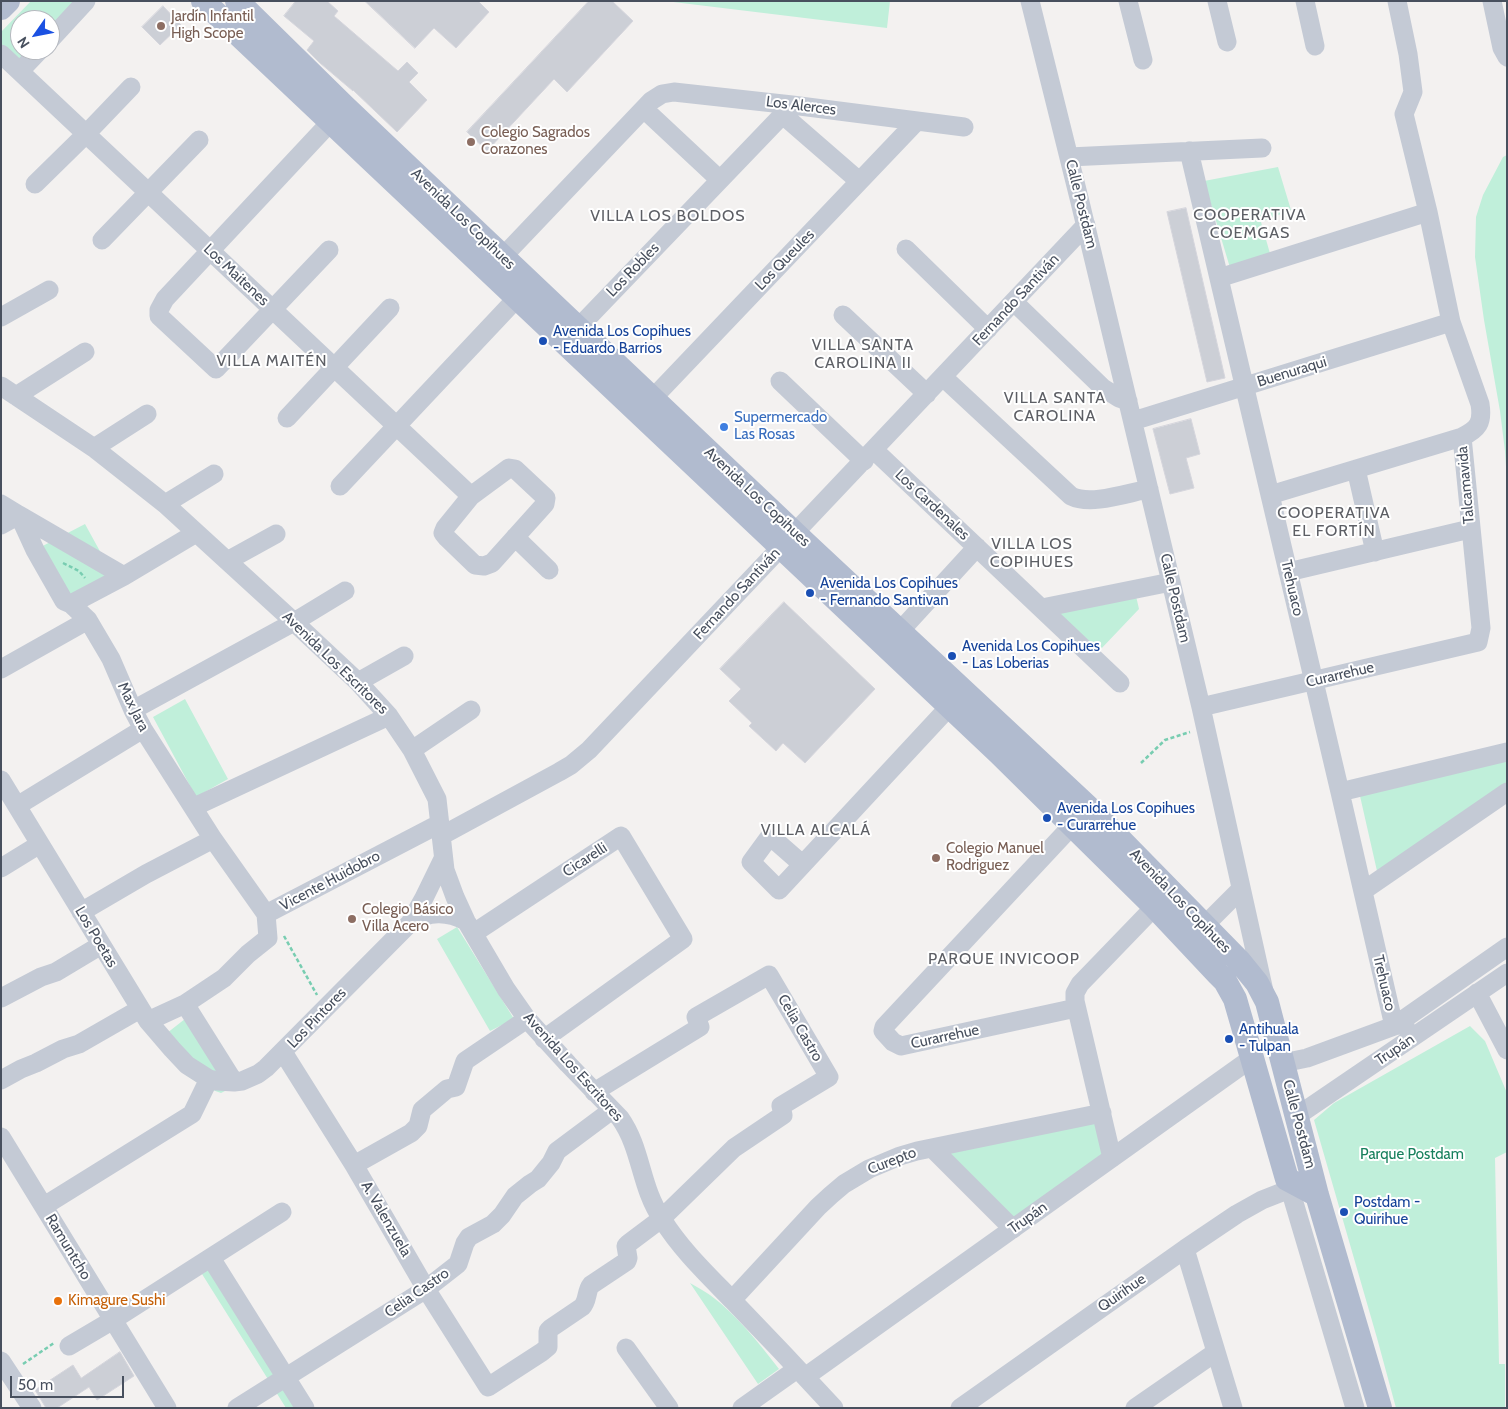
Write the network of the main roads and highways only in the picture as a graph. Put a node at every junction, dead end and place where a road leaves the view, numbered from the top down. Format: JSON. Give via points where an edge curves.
{"nodes":[{"id":1,"x":8,"y":1,"type":"edge"},
{"id":2,"x":203,"y":1,"type":"edge"},
{"id":3,"x":220,"y":1,"type":"edge"},
{"id":4,"x":247,"y":5,"type":"edge"},
{"id":5,"x":1,"y":8,"type":"edge"},
{"id":6,"x":338,"y":114,"type":"junction"},
{"id":7,"x":496,"y":264,"type":"junction"},
{"id":8,"x":789,"y":540,"type":"junction"},
{"id":9,"x":1163,"y":899,"type":"junction"},
{"id":10,"x":1188,"y":942,"type":"joint"},
{"id":11,"x":1267,"y":1002,"type":"joint"},
{"id":12,"x":1262,"y":1092,"type":"junction"},
{"id":13,"x":1297,"y":1116,"type":"junction"},
{"id":14,"x":1317,"y":1195,"type":"junction"},
{"id":15,"x":1380,"y":1408,"type":"edge"}],
"edges":[{"from":1,"to":5,"type":"main road"},
{"from":2,"to":6,"type":"main road","name":"Avenida Los Copihues"},
{"from":3,"to":4,"type":"main road"},
{"from":4,"to":6,"type":"main road","name":"Avenida Los Copihues"},
{"from":6,"to":7,"type":"main road","name":"Avenida Los Copihues"},
{"from":7,"to":8,"type":"main road","name":"Avenida Los Copihues","via":[[578,328],[653,398]]},
{"from":7,"to":8,"type":"main road","name":"Avenida Los Copihues","via":[[517,298]]},
{"from":8,"to":9,"type":"main road","name":"Avenida Los Copihues","via":[[950,706],[1073,825]]},
{"from":8,"to":9,"type":"main road","name":"Avenida Los Copihues","via":[[900,630],[1089,808]]},
{"from":9,"to":10,"type":"main road","name":"Avenida Los Copihues"},
{"from":9,"to":11,"type":"main road","name":"Avenida Los Copihues","via":[[1205,925],[1251,976]]},
{"from":10,"to":12,"type":"main road","name":"Calle Postdam","via":[[1230,990]]},
{"from":11,"to":13,"type":"main road","name":"Calle Postdam"},
{"from":12,"to":13,"type":"main road","via":[[1277,1106]]},
{"from":12,"to":14,"type":"main road","name":"Calle Postdam","via":[[1288,1184]]},
{"from":13,"to":14,"type":"main road","name":"Calle Postdam"},
{"from":14,"to":15,"type":"main road","name":"Calle Postdam"}]}
